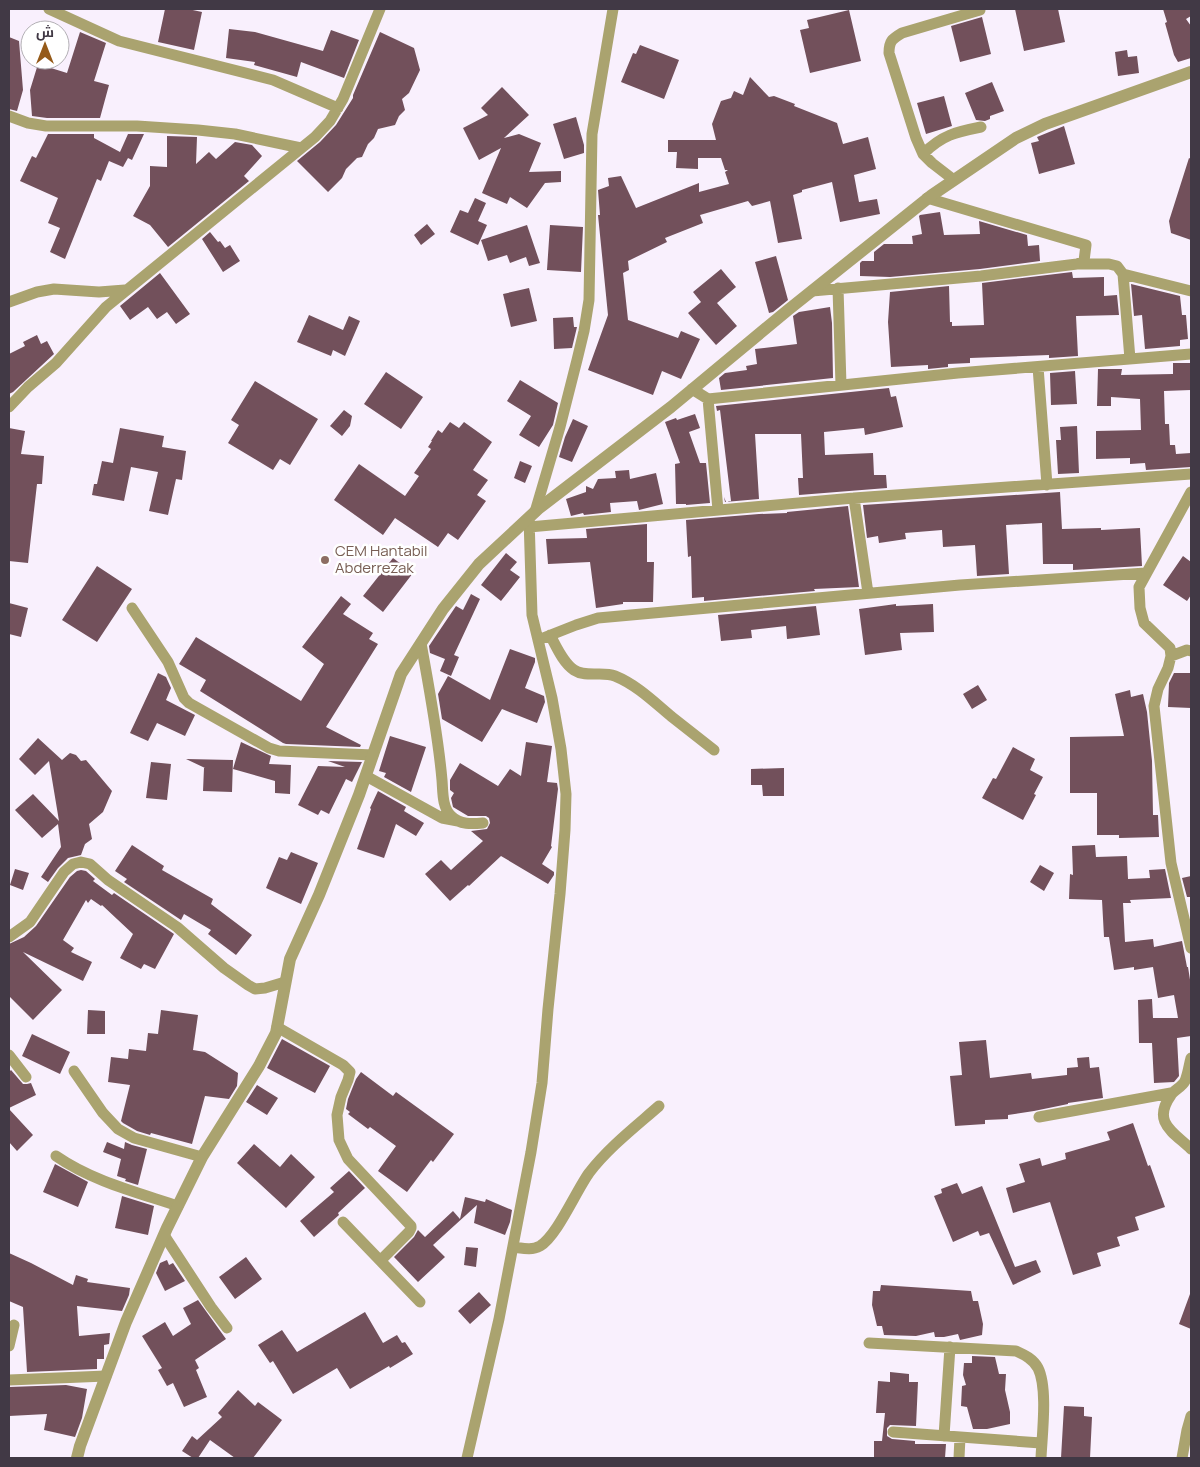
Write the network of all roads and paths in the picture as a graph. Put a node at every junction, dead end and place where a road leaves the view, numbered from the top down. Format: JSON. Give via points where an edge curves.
{"nodes":[{"id":1,"x":49,"y":9,"type":"edge"},
{"id":2,"x":380,"y":9,"type":"edge"},
{"id":3,"x":612,"y":9,"type":"edge"},
{"id":4,"x":980,"y":9,"type":"edge"},
{"id":5,"x":1191,"y":72,"type":"edge"},
{"id":6,"x":338,"y":108,"type":"junction"},
{"id":7,"x":9,"y":116,"type":"edge"},
{"id":8,"x":981,"y":127,"type":"dead end"},
{"id":9,"x":301,"y":148,"type":"junction"},
{"id":10,"x":924,"y":154,"type":"junction"},
{"id":11,"x":954,"y":180,"type":"junction"},
{"id":12,"x":927,"y":198,"type":"junction"},
{"id":13,"x":1077,"y":264,"type":"junction"},
{"id":14,"x":1123,"y":274,"type":"junction"},
{"id":15,"x":838,"y":288,"type":"junction"},
{"id":16,"x":125,"y":290,"type":"junction"},
{"id":17,"x":812,"y":291,"type":"junction"},
{"id":18,"x":1191,"y":291,"type":"edge"},
{"id":19,"x":9,"y":302,"type":"edge"},
{"id":20,"x":1191,"y":354,"type":"edge"},
{"id":21,"x":1130,"y":359,"type":"junction"},
{"id":22,"x":1038,"y":367,"type":"junction"},
{"id":23,"x":841,"y":385,"type":"junction"},
{"id":24,"x":692,"y":389,"type":"junction"},
{"id":25,"x":708,"y":399,"type":"junction"},
{"id":26,"x":9,"y":407,"type":"edge"},
{"id":27,"x":1191,"y":474,"type":"edge"},
{"id":28,"x":1047,"y":485,"type":"junction"},
{"id":29,"x":1191,"y":492,"type":"edge"},
{"id":30,"x":854,"y":498,"type":"junction"},
{"id":31,"x":718,"y":510,"type":"junction"},
{"id":32,"x":531,"y":519,"type":"junction"},
{"id":33,"x":1146,"y":573,"type":"junction"},
{"id":34,"x":868,"y":593,"type":"junction"},
{"id":35,"x":132,"y":608,"type":"dead end"},
{"id":36,"x":550,"y":635,"type":"junction"},
{"id":37,"x":538,"y":640,"type":"junction"},
{"id":38,"x":421,"y":643,"type":"junction"},
{"id":39,"x":1191,"y":651,"type":"edge"},
{"id":40,"x":1171,"y":656,"type":"junction"},
{"id":41,"x":714,"y":750,"type":"dead end"},
{"id":42,"x":373,"y":755,"type":"junction"},
{"id":43,"x":366,"y":776,"type":"junction"},
{"id":44,"x":458,"y":821,"type":"junction"},
{"id":45,"x":483,"y":823,"type":"dead end"},
{"id":46,"x":9,"y":937,"type":"edge"},
{"id":47,"x":1191,"y":948,"type":"edge"},
{"id":48,"x":285,"y":982,"type":"junction"},
{"id":49,"x":277,"y":1027,"type":"junction"},
{"id":50,"x":9,"y":1055,"type":"edge"},
{"id":51,"x":1191,"y":1058,"type":"edge"},
{"id":52,"x":74,"y":1071,"type":"dead end"},
{"id":53,"x":26,"y":1077,"type":"dead end"},
{"id":54,"x":1171,"y":1093,"type":"junction"},
{"id":55,"x":659,"y":1106,"type":"dead end"},
{"id":56,"x":1039,"y":1117,"type":"dead end"},
{"id":57,"x":1191,"y":1149,"type":"edge"},
{"id":58,"x":56,"y":1156,"type":"dead end"},
{"id":59,"x":202,"y":1157,"type":"junction"},
{"id":60,"x":178,"y":1206,"type":"junction"},
{"id":61,"x":343,"y":1222,"type":"dead end"},
{"id":62,"x":164,"y":1235,"type":"junction"},
{"id":63,"x":513,"y":1247,"type":"junction"},
{"id":64,"x":381,"y":1260,"type":"junction"},
{"id":65,"x":420,"y":1302,"type":"dead end"},
{"id":66,"x":14,"y":1325,"type":"dead end"},
{"id":67,"x":227,"y":1328,"type":"dead end"},
{"id":68,"x":869,"y":1342,"type":"dead end"},
{"id":69,"x":9,"y":1346,"type":"edge"},
{"id":70,"x":950,"y":1347,"type":"junction"},
{"id":71,"x":106,"y":1376,"type":"junction"},
{"id":72,"x":9,"y":1380,"type":"edge"},
{"id":73,"x":1191,"y":1416,"type":"edge"},
{"id":74,"x":1189,"y":1430,"type":"edge"},
{"id":75,"x":893,"y":1432,"type":"dead end"},
{"id":76,"x":944,"y":1436,"type":"junction"},
{"id":77,"x":960,"y":1436,"type":"junction"},
{"id":78,"x":1041,"y":1443,"type":"junction"},
{"id":79,"x":77,"y":1458,"type":"edge"},
{"id":80,"x":467,"y":1458,"type":"edge"},
{"id":81,"x":959,"y":1458,"type":"edge"},
{"id":82,"x":1041,"y":1458,"type":"edge"},
{"id":83,"x":1182,"y":1458,"type":"edge"}],
"edges":[{"from":1,"to":6,"type":"street","via":[[119,41],[273,80]]},
{"from":2,"to":6,"type":"street"},
{"from":3,"to":32,"type":"street","via":[[592,134],[590,300],[572,379]]},
{"from":4,"to":10,"type":"street","via":[[902,33],[888,45],[916,138]]},
{"from":5,"to":11,"type":"street","via":[[1045,124],[1016,138]]},
{"from":6,"to":9,"type":"street","via":[[330,121]]},
{"from":7,"to":9,"type":"street","via":[[46,126],[137,126],[235,134]]},
{"from":8,"to":10,"type":"street","via":[[943,137]]},
{"from":9,"to":16,"type":"street"},
{"from":10,"to":11,"type":"street"},
{"from":11,"to":12,"type":"street"},
{"from":12,"to":13,"type":"street","via":[[1086,246],[1084,261]]},
{"from":12,"to":17,"type":"street"},
{"from":13,"to":14,"type":"street","via":[[1110,264],[1117,266]]},
{"from":13,"to":15,"type":"street"},
{"from":14,"to":18,"type":"street"},
{"from":14,"to":21,"type":"street"},
{"from":15,"to":17,"type":"street"},
{"from":15,"to":23,"type":"street"},
{"from":16,"to":19,"type":"street","via":[[54,289]]},
{"from":16,"to":26,"type":"street"},
{"from":17,"to":24,"type":"street"},
{"from":20,"to":21,"type":"street"},
{"from":21,"to":22,"type":"street"},
{"from":22,"to":23,"type":"street"},
{"from":22,"to":28,"type":"street"},
{"from":23,"to":25,"type":"street"},
{"from":24,"to":25,"type":"street"},
{"from":24,"to":32,"type":"street"},
{"from":25,"to":31,"type":"street"},
{"from":27,"to":28,"type":"street"},
{"from":28,"to":30,"type":"street"},
{"from":29,"to":33,"type":"street"},
{"from":30,"to":31,"type":"street"},
{"from":30,"to":34,"type":"street"},
{"from":31,"to":32,"type":"street"},
{"from":32,"to":37,"type":"street","via":[[532,615]]},
{"from":32,"to":38,"type":"street","via":[[480,564],[443,609]]},
{"from":33,"to":34,"type":"street"},
{"from":33,"to":40,"type":"street","via":[[1139,586],[1144,623],[1170,648]]},
{"from":34,"to":36,"type":"street","via":[[598,618]]},
{"from":35,"to":42,"type":"street","via":[[168,662],[189,703],[279,751]]},
{"from":36,"to":37,"type":"street"},
{"from":36,"to":41,"type":"street","via":[[573,669],[625,681]]},
{"from":37,"to":63,"type":"street","via":[[561,749],[566,794],[565,830],[542,1083]]},
{"from":38,"to":42,"type":"street","via":[[400,674]]},
{"from":38,"to":44,"type":"street","via":[[439,745],[444,806]]},
{"from":39,"to":40,"type":"street"},
{"from":40,"to":47,"type":"street","via":[[1154,706],[1171,863]]},
{"from":42,"to":43,"type":"street"},
{"from":43,"to":44,"type":"street","via":[[442,818]]},
{"from":43,"to":48,"type":"street","via":[[290,959]]},
{"from":44,"to":45,"type":"street"},
{"from":46,"to":48,"type":"street","via":[[30,922],[64,872],[81,862],[90,864],[177,927],[248,985],[255,989]]},
{"from":48,"to":49,"type":"street"},
{"from":49,"to":59,"type":"street","via":[[260,1066]]},
{"from":49,"to":64,"type":"street","via":[[350,1072],[337,1115],[339,1140],[348,1159],[411,1226]]},
{"from":50,"to":53,"type":"street"},
{"from":51,"to":54,"type":"street","via":[[1184,1082]]},
{"from":52,"to":59,"type":"street","via":[[118,1129],[134,1138]]},
{"from":54,"to":56,"type":"street"},
{"from":54,"to":57,"type":"street","via":[[1162,1110],[1163,1120]]},
{"from":55,"to":63,"type":"street","via":[[608,1152],[590,1173],[552,1234],[539,1247],[528,1250]]},
{"from":58,"to":60,"type":"street","via":[[99,1179]]},
{"from":59,"to":60,"type":"street"},
{"from":60,"to":62,"type":"street"},
{"from":61,"to":64,"type":"street"},
{"from":62,"to":67,"type":"street"},
{"from":62,"to":71,"type":"street"},
{"from":63,"to":80,"type":"street"},
{"from":64,"to":65,"type":"street"},
{"from":66,"to":69,"type":"street"},
{"from":68,"to":70,"type":"street"},
{"from":70,"to":76,"type":"street"},
{"from":70,"to":78,"type":"street","via":[[1016,1351],[1038,1367],[1043,1398]]},
{"from":71,"to":72,"type":"street"},
{"from":71,"to":79,"type":"street"},
{"from":73,"to":74,"type":"street"},
{"from":74,"to":83,"type":"street"},
{"from":75,"to":76,"type":"street"},
{"from":76,"to":77,"type":"street"},
{"from":77,"to":78,"type":"street"},
{"from":77,"to":81,"type":"street"},
{"from":78,"to":82,"type":"street"}]}
